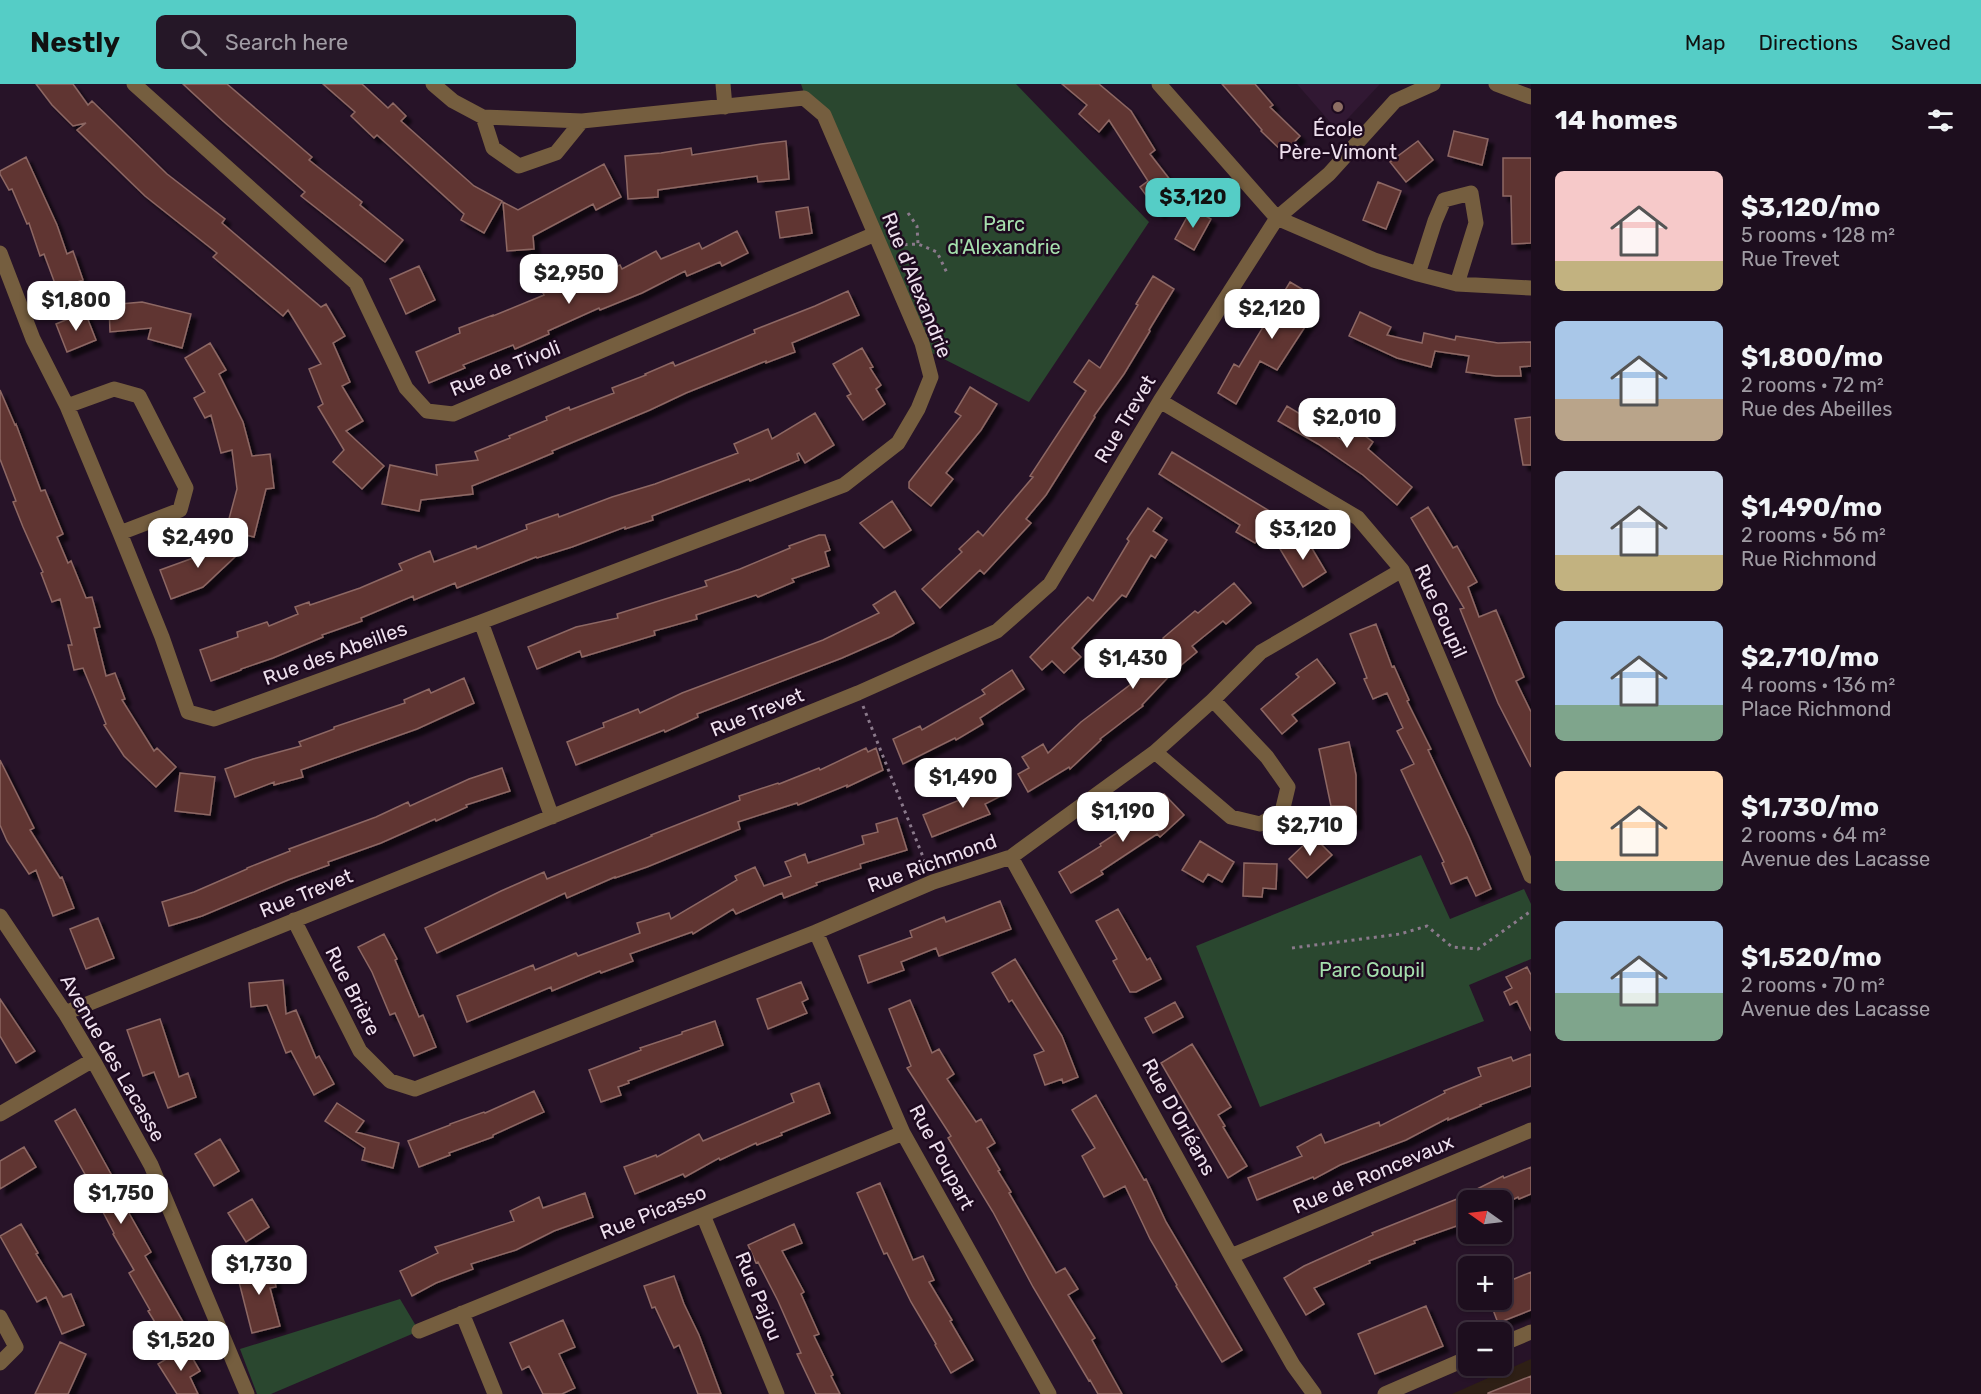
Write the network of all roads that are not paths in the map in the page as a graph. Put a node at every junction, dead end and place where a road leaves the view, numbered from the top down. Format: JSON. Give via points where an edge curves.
{"nodes":[{"id":1,"x":134,"y":84,"type":"edge"},
{"id":2,"x":433,"y":84,"type":"edge"},
{"id":3,"x":723,"y":84,"type":"edge"},
{"id":4,"x":1159,"y":84,"type":"edge"},
{"id":5,"x":1433,"y":84,"type":"edge"},
{"id":6,"x":1496,"y":84,"type":"edge"},
{"id":7,"x":1531,"y":97,"type":"edge"},
{"id":8,"x":725,"y":107,"type":"junction"},
{"id":9,"x":483,"y":117,"type":"junction"},
{"id":10,"x":582,"y":121,"type":"junction"},
{"id":11,"x":1277,"y":218,"type":"junction"},
{"id":12,"x":875,"y":234,"type":"junction"},
{"id":13,"x":0,"y":254,"type":"edge"},
{"id":14,"x":1418,"y":274,"type":"junction"},
{"id":15,"x":1457,"y":284,"type":"junction"},
{"id":16,"x":1531,"y":288,"type":"edge"},
{"id":17,"x":1160,"y":401,"type":"junction"},
{"id":18,"x":67,"y":406,"type":"junction"},
{"id":19,"x":120,"y":533,"type":"junction"},
{"id":20,"x":1402,"y":570,"type":"junction"},
{"id":21,"x":481,"y":622,"type":"junction"},
{"id":22,"x":1213,"y":700,"type":"junction"},
{"id":23,"x":1155,"y":752,"type":"junction"},
{"id":24,"x":552,"y":817,"type":"junction"},
{"id":25,"x":1011,"y":857,"type":"junction"},
{"id":26,"x":1531,"y":876,"type":"edge"},
{"id":27,"x":0,"y":916,"type":"edge"},
{"id":28,"x":294,"y":920,"type":"junction"},
{"id":29,"x":816,"y":932,"type":"junction"},
{"id":30,"x":65,"y":1012,"type":"junction"},
{"id":31,"x":93,"y":1060,"type":"junction"},
{"id":32,"x":415,"y":1089,"type":"joint"},
{"id":33,"x":0,"y":1114,"type":"edge"},
{"id":34,"x":1531,"y":1130,"type":"edge"},
{"id":35,"x":903,"y":1133,"type":"junction"},
{"id":36,"x":703,"y":1215,"type":"junction"},
{"id":37,"x":1231,"y":1256,"type":"junction"},
{"id":38,"x":462,"y":1313,"type":"junction"},
{"id":39,"x":0,"y":1317,"type":"edge"},
{"id":40,"x":419,"y":1331,"type":"dead end"},
{"id":41,"x":1531,"y":1332,"type":"edge"},
{"id":42,"x":1512,"y":1340,"type":"edge"},
{"id":43,"x":1458,"y":1362,"type":"edge"},
{"id":44,"x":0,"y":1363,"type":"edge"},
{"id":45,"x":247,"y":1394,"type":"edge"},
{"id":46,"x":495,"y":1394,"type":"edge"},
{"id":47,"x":777,"y":1394,"type":"edge"},
{"id":48,"x":1049,"y":1394,"type":"edge"},
{"id":49,"x":1314,"y":1394,"type":"edge"},
{"id":50,"x":1385,"y":1394,"type":"edge"}],
"edges":[{"from":1,"to":12,"type":"street","name":"Rue de Tivoli","via":[[356,283],[406,388],[427,411],[453,414]]},
{"from":2,"to":9,"type":"street","name":"Rue d'Alexandrie","via":[[453,101]]},
{"from":3,"to":8,"type":"street"},
{"from":4,"to":11,"type":"street"},
{"from":5,"to":11,"type":"street","name":"Rue Trevet","via":[[1395,101],[1329,174]]},
{"from":6,"to":7,"type":"street"},
{"from":8,"to":10,"type":"street","name":"Rue d'Alexandrie"},
{"from":8,"to":12,"type":"street","name":"Rue d'Alexandrie","via":[[804,98],[824,116]]},
{"from":9,"to":10,"type":"street","name":"Rue d'Alexandrie"},
{"from":9,"to":10,"type":"street","via":[[493,148],[519,166],[556,153]]},
{"from":11,"to":14,"type":"street","via":[[1374,260]]},
{"from":11,"to":17,"type":"street","name":"Rue Trevet"},
{"from":12,"to":21,"type":"street","name":"Rue d'Alexandrie","via":[[922,343],[931,377],[898,443],[844,485]]},
{"from":13,"to":18,"type":"street","name":"Rue des Abeilles","via":[[33,339]]},
{"from":14,"to":15,"type":"street"},
{"from":14,"to":15,"type":"street","via":[[1444,200],[1471,193],[1476,223]]},
{"from":15,"to":16,"type":"street"},
{"from":17,"to":20,"type":"street","name":"Rue Goupil","via":[[1358,518]]},
{"from":17,"to":24,"type":"street","name":"Rue Trevet","via":[[1050,584],[997,631],[858,693]]},
{"from":18,"to":19,"type":"street","name":"Rue des Abeilles"},
{"from":18,"to":19,"type":"street","via":[[114,389],[139,396],[186,488],[180,510]]},
{"from":19,"to":21,"type":"street","name":"Rue des Abeilles","via":[[188,712],[214,719]]},
{"from":20,"to":22,"type":"street","name":"Rue Richmond","via":[[1261,652]]},
{"from":20,"to":26,"type":"street","name":"Rue Goupil"},
{"from":21,"to":24,"type":"street"},
{"from":22,"to":23,"type":"street","name":"Rue Richmond"},
{"from":22,"to":23,"type":"street","via":[[1267,757],[1288,787],[1282,812],[1260,824],[1231,817]]},
{"from":23,"to":25,"type":"street","name":"Rue Richmond"},
{"from":24,"to":28,"type":"street","name":"Rue Trevet"},
{"from":25,"to":29,"type":"street","name":"Rue Richmond","via":[[933,882]]},
{"from":25,"to":37,"type":"street","name":"Rue D'Orléans"},
{"from":27,"to":30,"type":"street","name":"Avenue des Lacasse"},
{"from":28,"to":30,"type":"street","name":"Rue Trevet"},
{"from":28,"to":32,"type":"street","name":"Rue Brière","via":[[360,1052],[390,1081]]},
{"from":29,"to":32,"type":"street","name":"Rue Richmond"},
{"from":29,"to":35,"type":"street","name":"Rue Poupart"},
{"from":30,"to":31,"type":"street","name":"Avenue des Lacasse"},
{"from":31,"to":33,"type":"street"},
{"from":31,"to":45,"type":"street","name":"Avenue des Lacasse","via":[[151,1165]]},
{"from":34,"to":37,"type":"street","name":"Rue de Roncevaux"},
{"from":35,"to":36,"type":"street","name":"Rue Picasso"},
{"from":35,"to":48,"type":"street","name":"Rue Poupart"},
{"from":36,"to":38,"type":"street","name":"Rue Picasso"},
{"from":36,"to":47,"type":"street","name":"Rue Pajou"},
{"from":37,"to":49,"type":"street","name":"Rue D'Orléans","via":[[1293,1365]]},
{"from":38,"to":40,"type":"street","name":"Rue Picasso"},
{"from":38,"to":46,"type":"street"},
{"from":39,"to":44,"type":"street","via":[[16,1347]]},
{"from":41,"to":42,"type":"street"},
{"from":43,"to":50,"type":"street"}]}
